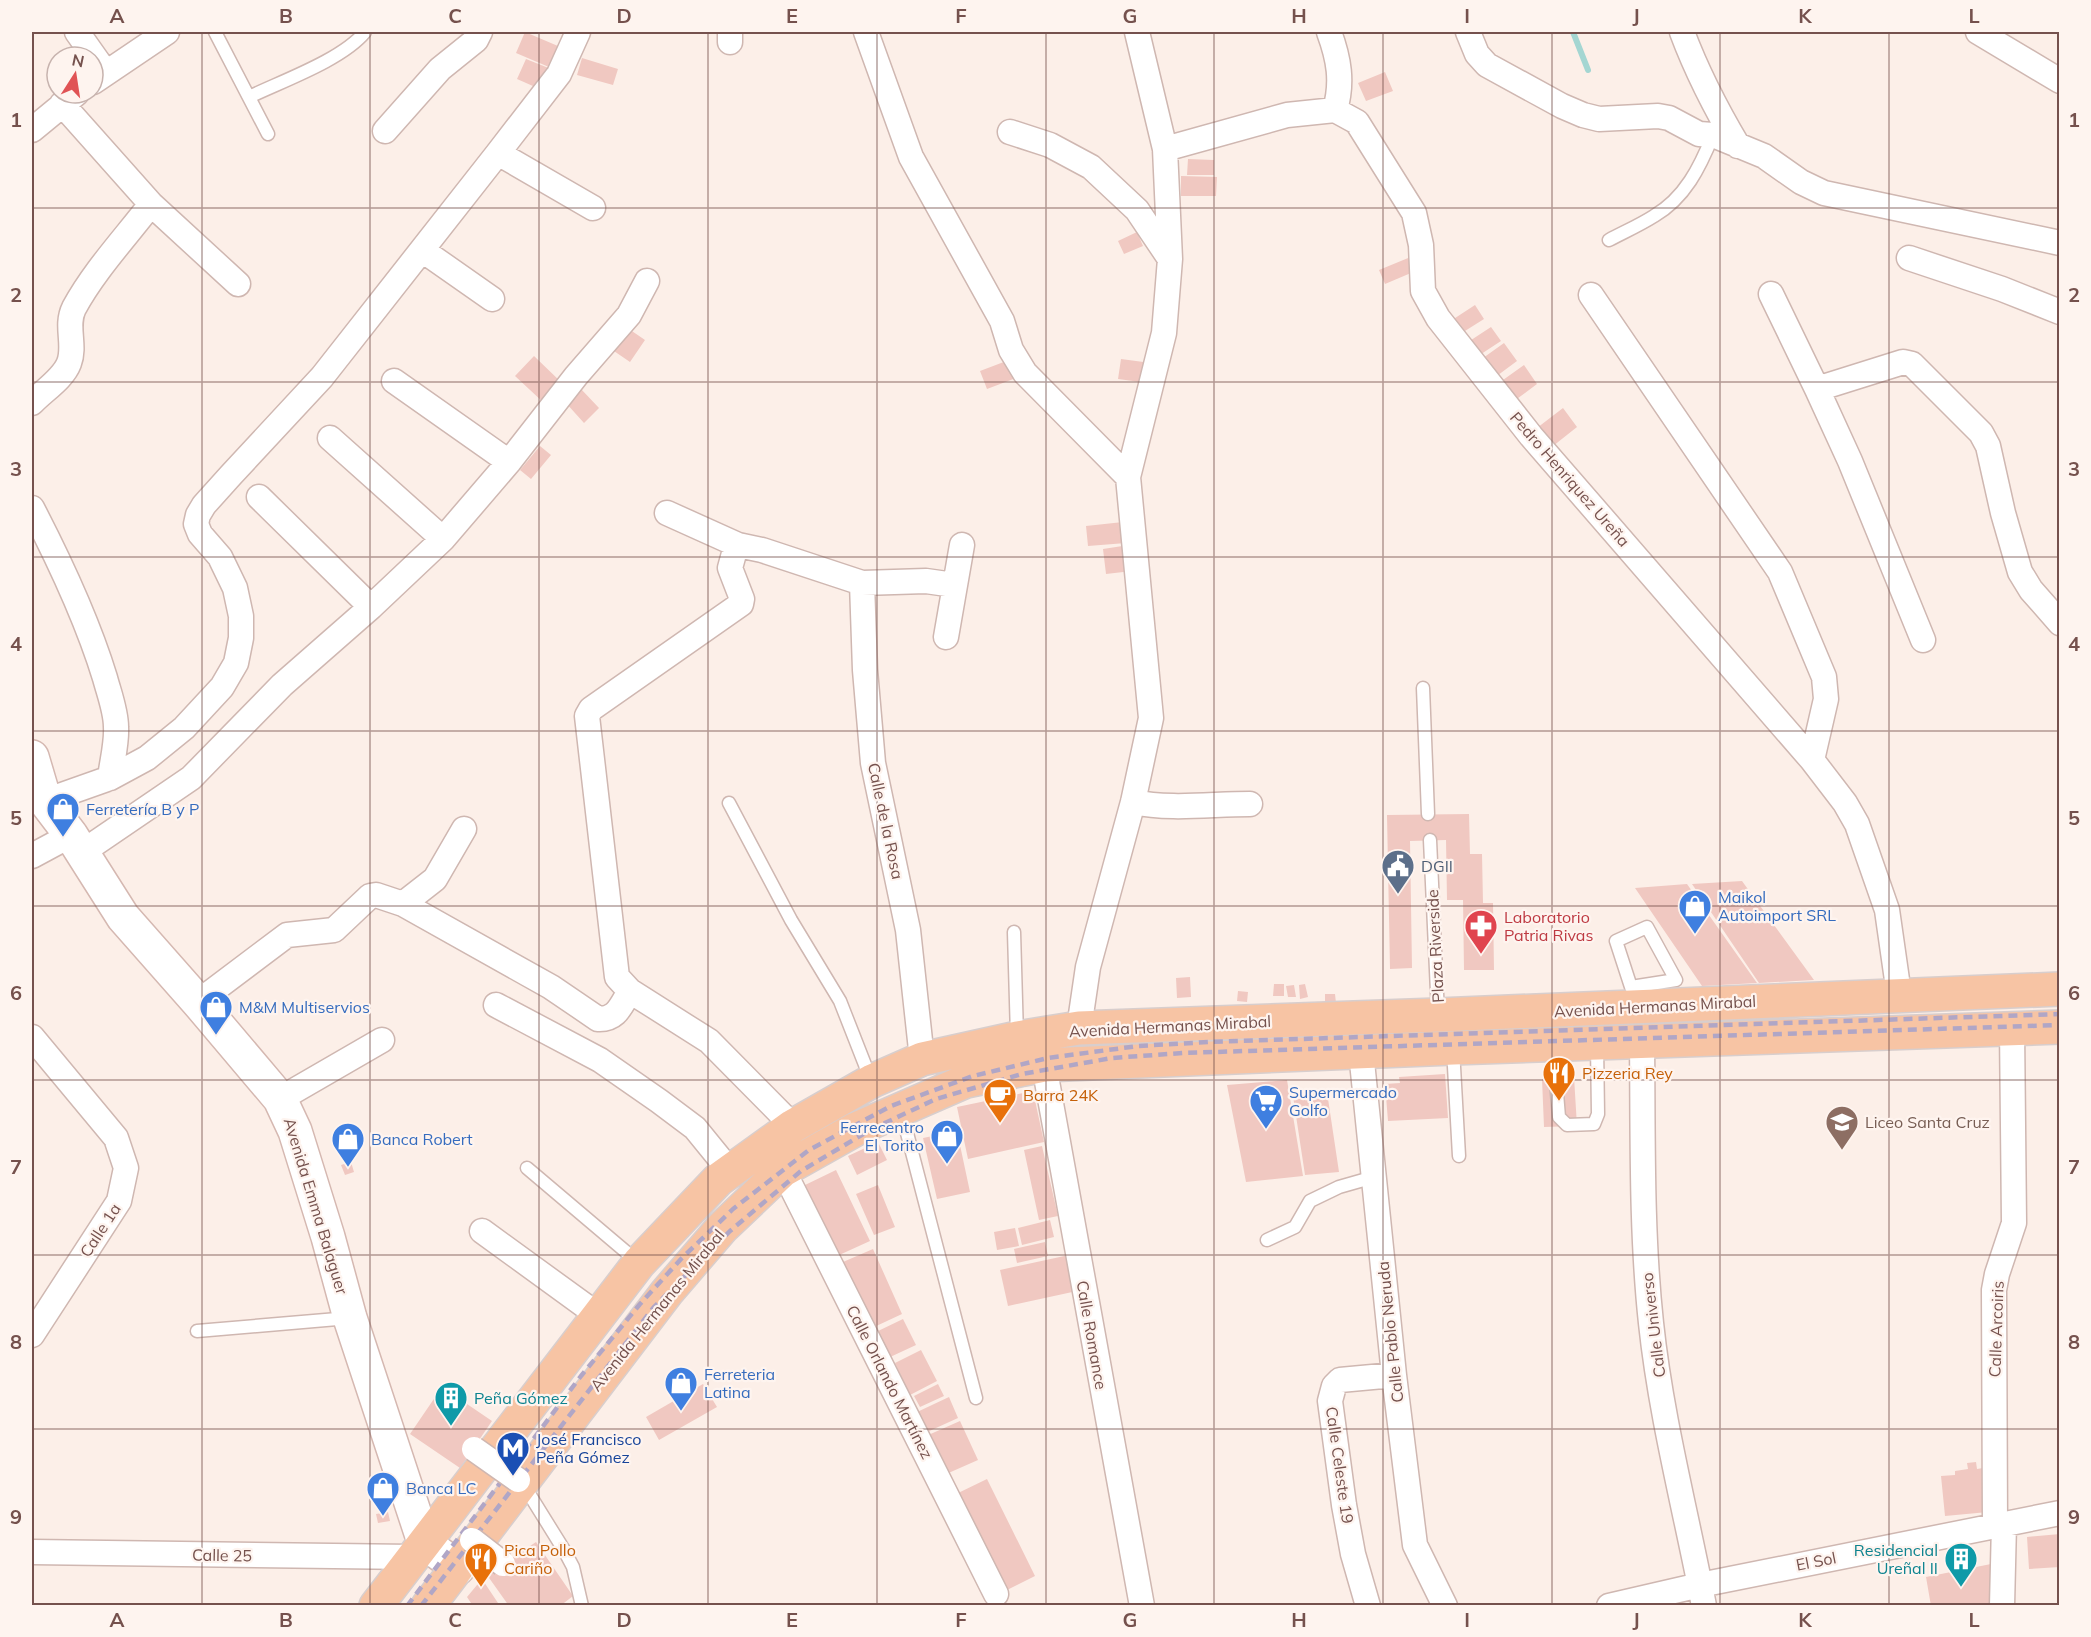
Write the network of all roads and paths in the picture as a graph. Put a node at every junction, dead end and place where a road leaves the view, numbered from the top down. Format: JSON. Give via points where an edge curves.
{"nodes":[{"id":1,"x":167,"y":32,"type":"edge"},
{"id":2,"x":215,"y":32,"type":"edge"},
{"id":3,"x":365,"y":32,"type":"edge"},
{"id":4,"x":480,"y":32,"type":"edge"},
{"id":5,"x":578,"y":32,"type":"edge"},
{"id":6,"x":866,"y":32,"type":"edge"},
{"id":7,"x":1137,"y":32,"type":"edge"},
{"id":8,"x":1329,"y":32,"type":"edge"},
{"id":9,"x":1468,"y":32,"type":"edge"},
{"id":10,"x":1682,"y":32,"type":"edge"},
{"id":11,"x":1977,"y":32,"type":"edge"},
{"id":12,"x":105,"y":74,"type":"edge"},
{"id":13,"x":2060,"y":81,"type":"edge"},
{"id":14,"x":249,"y":97,"type":"junction"},
{"id":15,"x":61,"y":105,"type":"edge"},
{"id":16,"x":75,"y":105,"type":"edge"},
{"id":17,"x":1335,"y":110,"type":"junction"},
{"id":18,"x":32,"y":129,"type":"edge"},
{"id":19,"x":385,"y":130,"type":"dead end"},
{"id":20,"x":1010,"y":132,"type":"dead end"},
{"id":21,"x":268,"y":134,"type":"dead end"},
{"id":22,"x":1713,"y":135,"type":"junction"},
{"id":23,"x":1738,"y":146,"type":"junction"},
{"id":24,"x":1165,"y":149,"type":"junction"},
{"id":25,"x":498,"y":153,"type":"junction"},
{"id":26,"x":151,"y":204,"type":"junction"},
{"id":27,"x":593,"y":208,"type":"dead end"},
{"id":28,"x":1609,"y":240,"type":"dead end"},
{"id":29,"x":2060,"y":243,"type":"edge"},
{"id":30,"x":422,"y":250,"type":"junction"},
{"id":31,"x":1909,"y":258,"type":"dead end"},
{"id":32,"x":1170,"y":259,"type":"junction"},
{"id":33,"x":647,"y":281,"type":"dead end"},
{"id":34,"x":238,"y":284,"type":"dead end"},
{"id":35,"x":1771,"y":294,"type":"dead end"},
{"id":36,"x":1591,"y":295,"type":"dead end"},
{"id":37,"x":492,"y":299,"type":"dead end"},
{"id":38,"x":2060,"y":312,"type":"edge"},
{"id":39,"x":394,"y":381,"type":"dead end"},
{"id":40,"x":1817,"y":389,"type":"junction"},
{"id":41,"x":32,"y":403,"type":"edge"},
{"id":42,"x":330,"y":438,"type":"dead end"},
{"id":43,"x":509,"y":462,"type":"junction"},
{"id":44,"x":1128,"y":477,"type":"junction"},
{"id":45,"x":259,"y":497,"type":"dead end"},
{"id":46,"x":32,"y":508,"type":"edge"},
{"id":47,"x":667,"y":513,"type":"dead end"},
{"id":48,"x":443,"y":539,"type":"junction"},
{"id":49,"x":738,"y":545,"type":"junction"},
{"id":50,"x":962,"y":545,"type":"dead end"},
{"id":51,"x":862,"y":583,"type":"junction"},
{"id":52,"x":954,"y":585,"type":"junction"},
{"id":53,"x":371,"y":607,"type":"junction"},
{"id":54,"x":2060,"y":623,"type":"edge"},
{"id":55,"x":946,"y":636,"type":"dead end"},
{"id":56,"x":1923,"y":640,"type":"dead end"},
{"id":57,"x":1423,"y":688,"type":"dead end"},
{"id":58,"x":32,"y":757,"type":"edge"},
{"id":59,"x":1812,"y":760,"type":"junction"},
{"id":60,"x":110,"y":778,"type":"junction"},
{"id":61,"x":45,"y":801,"type":"junction"},
{"id":62,"x":1133,"y":802,"type":"junction"},
{"id":63,"x":729,"y":803,"type":"dead end"},
{"id":64,"x":1250,"y":804,"type":"dead end"},
{"id":65,"x":1428,"y":814,"type":"dead end"},
{"id":66,"x":464,"y":829,"type":"dead end"},
{"id":67,"x":1430,"y":840,"type":"dead end"},
{"id":68,"x":76,"y":844,"type":"junction"},
{"id":69,"x":32,"y":856,"type":"edge"},
{"id":70,"x":403,"y":904,"type":"junction"},
{"id":71,"x":1014,"y":932,"type":"dead end"},
{"id":72,"x":2060,"y":989,"type":"edge"},
{"id":73,"x":630,"y":991,"type":"junction"},
{"id":74,"x":1899,"y":994,"type":"junction"},
{"id":75,"x":1644,"y":996,"type":"junction"},
{"id":76,"x":198,"y":1002,"type":"junction"},
{"id":77,"x":496,"y":1005,"type":"dead end"},
{"id":78,"x":1438,"y":1015,"type":"junction"},
{"id":79,"x":2060,"y":1027,"type":"edge"},
{"id":80,"x":1079,"y":1028,"type":"junction"},
{"id":81,"x":2012,"y":1028,"type":"junction"},
{"id":82,"x":32,"y":1037,"type":"edge"},
{"id":83,"x":1017,"y":1038,"type":"junction"},
{"id":84,"x":382,"y":1040,"type":"dead end"},
{"id":85,"x":1641,"y":1041,"type":"junction"},
{"id":86,"x":1597,"y":1043,"type":"junction"},
{"id":87,"x":1553,"y":1044,"type":"junction"},
{"id":88,"x":1453,"y":1048,"type":"junction"},
{"id":89,"x":1361,"y":1052,"type":"junction"},
{"id":90,"x":922,"y":1059,"type":"junction"},
{"id":91,"x":1044,"y":1065,"type":"junction"},
{"id":92,"x":872,"y":1081,"type":"junction"},
{"id":93,"x":280,"y":1099,"type":"junction"},
{"id":94,"x":901,"y":1108,"type":"junction"},
{"id":95,"x":793,"y":1126,"type":"junction"},
{"id":96,"x":1459,"y":1156,"type":"dead end"},
{"id":97,"x":527,"y":1168,"type":"dead end"},
{"id":98,"x":783,"y":1170,"type":"junction"},
{"id":99,"x":730,"y":1171,"type":"junction"},
{"id":100,"x":1374,"y":1177,"type":"junction"},
{"id":101,"x":482,"y":1231,"type":"dead end"},
{"id":102,"x":1267,"y":1240,"type":"dead end"},
{"id":103,"x":639,"y":1263,"type":"junction"},
{"id":104,"x":598,"y":1316,"type":"junction"},
{"id":105,"x":350,"y":1318,"type":"junction"},
{"id":106,"x":197,"y":1331,"type":"dead end"},
{"id":107,"x":32,"y":1335,"type":"edge"},
{"id":108,"x":1394,"y":1375,"type":"junction"},
{"id":109,"x":976,"y":1398,"type":"dead end"},
{"id":110,"x":474,"y":1449,"type":"dead end"},
{"id":111,"x":520,"y":1482,"type":"junction"},
{"id":112,"x":2060,"y":1513,"type":"edge"},
{"id":113,"x":1999,"y":1524,"type":"junction"},
{"id":114,"x":419,"y":1550,"type":"junction"},
{"id":115,"x":32,"y":1552,"type":"edge"},
{"id":116,"x":465,"y":1554,"type":"junction"},
{"id":117,"x":503,"y":1564,"type":"dead end"},
{"id":118,"x":996,"y":1594,"type":"dead end"},
{"id":119,"x":1702,"y":1595,"type":"edge"},
{"id":120,"x":376,"y":1605,"type":"edge"},
{"id":121,"x":428,"y":1605,"type":"edge"},
{"id":122,"x":582,"y":1605,"type":"edge"},
{"id":123,"x":1142,"y":1605,"type":"edge"},
{"id":124,"x":1368,"y":1605,"type":"edge"},
{"id":125,"x":1445,"y":1605,"type":"edge"},
{"id":126,"x":1609,"y":1605,"type":"edge"},
{"id":127,"x":2002,"y":1605,"type":"edge"}],
"edges":[{"from":1,"to":12,"type":"street"},
{"from":2,"to":14,"type":"lane"},
{"from":3,"to":14,"type":"lane","via":[[333,57]]},
{"from":4,"to":19,"type":"street"},
{"from":5,"to":25,"type":"street","via":[[559,74]]},
{"from":6,"to":44,"type":"street","via":[[911,157],[1002,321],[1011,350],[1025,373]]},
{"from":7,"to":24,"type":"street"},
{"from":8,"to":17,"type":"street","via":[[1340,75]]},
{"from":9,"to":22,"type":"street","via":[[1487,65],[1583,115],[1599,119],[1658,116],[1699,134]]},
{"from":10,"to":23,"type":"street","via":[[1697,70]]},
{"from":11,"to":13,"type":"street"},
{"from":14,"to":21,"type":"lane"},
{"from":15,"to":18,"type":"street"},
{"from":16,"to":26,"type":"street"},
{"from":17,"to":24,"type":"street","via":[[1287,115]]},
{"from":17,"to":59,"type":"street","name":"Pedro Henriquez Ureña","via":[[1357,122],[1414,213],[1421,245],[1423,291],[1438,318],[1531,436]]},
{"from":20,"to":32,"type":"street","via":[[1050,145],[1091,167],[1137,210]]},
{"from":22,"to":23,"type":"street"},
{"from":22,"to":28,"type":"lane","via":[[1693,178],[1674,201]]},
{"from":23,"to":29,"type":"street","via":[[1764,156],[1824,193]]},
{"from":24,"to":32,"type":"street"},
{"from":25,"to":27,"type":"street"},
{"from":25,"to":30,"type":"street"},
{"from":26,"to":34,"type":"street"},
{"from":26,"to":41,"type":"street","via":[[73,311],[69,363]]},
{"from":30,"to":37,"type":"street"},
{"from":30,"to":60,"type":"street","via":[[322,377],[198,515],[200,534],[220,557],[235,588],[241,616],[236,663],[222,687],[184,728],[147,758]]},
{"from":31,"to":38,"type":"street"},
{"from":32,"to":44,"type":"street","via":[[1164,333]]},
{"from":33,"to":43,"type":"street","via":[[628,315]]},
{"from":35,"to":40,"type":"street"},
{"from":36,"to":59,"type":"street","via":[[1780,572],[1824,677],[1826,699]]},
{"from":39,"to":43,"type":"street"},
{"from":40,"to":54,"type":"street","via":[[1903,362],[1912,364],[1981,433],[1988,446],[2020,572]]},
{"from":40,"to":56,"type":"street"},
{"from":42,"to":48,"type":"street"},
{"from":43,"to":48,"type":"street"},
{"from":44,"to":62,"type":"street","via":[[1151,718]]},
{"from":45,"to":53,"type":"street"},
{"from":46,"to":60,"type":"street","via":[[78,608],[111,698],[117,727]]},
{"from":47,"to":49,"type":"street"},
{"from":48,"to":53,"type":"street"},
{"from":49,"to":51,"type":"street"},
{"from":49,"to":73,"type":"street","via":[[730,565],[741,604],[586,714],[615,971]]},
{"from":50,"to":52,"type":"street"},
{"from":51,"to":52,"type":"street","via":[[926,581]]},
{"from":51,"to":90,"type":"street","name":"Calle de la Rosa","via":[[864,670],[873,763],[908,930]]},
{"from":52,"to":55,"type":"street"},
{"from":53,"to":68,"type":"street","via":[[282,685],[191,778]]},
{"from":57,"to":65,"type":"lane"},
{"from":58,"to":61,"type":"street","name":"Avenida Emma Balaguer"},
{"from":59,"to":74,"type":"street","name":"Pedro Henriquez Ureña","via":[[1857,824],[1887,910]]},
{"from":60,"to":61,"type":"street"},
{"from":61,"to":68,"type":"street","name":"Avenida Emma Balaguer"},
{"from":62,"to":64,"type":"street","via":[[1178,807]]},
{"from":62,"to":80,"type":"street","via":[[1088,967]]},
{"from":63,"to":92,"type":"lane","via":[[791,920],[840,1001]]},
{"from":66,"to":70,"type":"street","via":[[435,879]]},
{"from":67,"to":78,"type":"lane","name":"Plaza Riverside"},
{"from":68,"to":69,"type":"street"},
{"from":68,"to":76,"type":"street","name":"Avenida Emma Balaguer","via":[[123,917]]},
{"from":70,"to":73,"type":"street","via":[[550,987],[598,1019],[613,1017]]},
{"from":70,"to":76,"type":"street","via":[[376,895],[334,930],[287,935]]},
{"from":71,"to":83,"type":"lane"},
{"from":72,"to":74,"type":"main road","name":"Avenida Hermanas Mirabal"},
{"from":73,"to":95,"type":"street","via":[[709,1041]]},
{"from":74,"to":75,"type":"main road","name":"Avenida Hermanas Mirabal"},
{"from":75,"to":75,"type":"lane","via":[[1631,987],[1616,941],[1647,927],[1676,980]]},
{"from":75,"to":78,"type":"main road","name":"Avenida Hermanas Mirabal"},
{"from":76,"to":93,"type":"street","name":"Avenida Emma Balaguer"},
{"from":77,"to":99,"type":"street","via":[[600,1060],[659,1101],[696,1128]]},
{"from":78,"to":80,"type":"main road","name":"Avenida Hermanas Mirabal"},
{"from":79,"to":81,"type":"main road","name":"Avenida Hermanas Mirabal"},
{"from":80,"to":83,"type":"main road","name":"Avenida Hermanas Mirabal"},
{"from":81,"to":85,"type":"main road","name":"Avenida Hermanas Mirabal"},
{"from":81,"to":113,"type":"street","name":"Calle Arcoiris","via":[[2014,1225],[1994,1290]]},
{"from":82,"to":107,"type":"street","name":"Calle 1a","via":[[116,1138],[126,1168],[119,1201]]},
{"from":83,"to":90,"type":"main road","name":"Avenida Hermanas Mirabal"},
{"from":84,"to":93,"type":"street"},
{"from":85,"to":86,"type":"main road","name":"Avenida Hermanas Mirabal"},
{"from":85,"to":119,"type":"street","name":"Calle Universo","via":[[1651,1326]]},
{"from":86,"to":87,"type":"main road","name":"Avenida Hermanas Mirabal"},
{"from":86,"to":87,"type":"lane","via":[[1598,1114],[1594,1124],[1567,1125],[1562,1121]]},
{"from":87,"to":88,"type":"main road","name":"Avenida Hermanas Mirabal"},
{"from":88,"to":89,"type":"main road","name":"Avenida Hermanas Mirabal"},
{"from":88,"to":96,"type":"lane"},
{"from":89,"to":91,"type":"main road","name":"Avenida Hermanas Mirabal"},
{"from":89,"to":100,"type":"street","name":"Calle Pablo Neruda"},
{"from":90,"to":92,"type":"main road","name":"Avenida Hermanas Mirabal"},
{"from":91,"to":94,"type":"main road","name":"Avenida Hermanas Mirabal","via":[[966,1081]]},
{"from":91,"to":123,"type":"street","name":"Calle Romance"},
{"from":92,"to":95,"type":"main road","name":"Avenida Hermanas Mirabal"},
{"from":93,"to":105,"type":"street","name":"Avenida Emma Balaguer","via":[[295,1131]]},
{"from":94,"to":98,"type":"main road","name":"Avenida Hermanas Mirabal"},
{"from":94,"to":109,"type":"lane"},
{"from":95,"to":99,"type":"main road","name":"Avenida Hermanas Mirabal"},
{"from":97,"to":103,"type":"lane"},
{"from":98,"to":111,"type":"main road","name":"Avenida Hermanas Mirabal","via":[[695,1258]]},
{"from":98,"to":118,"type":"street","name":"Calle Orlando Martínez"},
{"from":99,"to":103,"type":"main road","name":"Avenida Hermanas Mirabal"},
{"from":100,"to":102,"type":"lane","via":[[1310,1201],[1295,1227]]},
{"from":100,"to":108,"type":"street","name":"Calle Pablo Neruda"},
{"from":101,"to":104,"type":"street"},
{"from":103,"to":104,"type":"main road","name":"Avenida Hermanas Mirabal"},
{"from":104,"to":114,"type":"main road","name":"Avenida Hermanas Mirabal"},
{"from":105,"to":106,"type":"lane"},
{"from":105,"to":114,"type":"street","name":"Avenida Emma Balaguer"},
{"from":108,"to":124,"type":"street","name":"Calle Celeste 19","via":[[1340,1380],[1330,1401],[1351,1544]]},
{"from":108,"to":125,"type":"street","name":"Calle Pablo Neruda","via":[[1415,1545]]},
{"from":110,"to":111,"type":"street","bridge":true},
{"from":111,"to":116,"type":"main road","name":"Avenida Hermanas Mirabal"},
{"from":111,"to":122,"type":"lane","via":[[569,1558]]},
{"from":112,"to":113,"type":"street","name":"El Sol"},
{"from":113,"to":119,"type":"street","name":"El Sol"},
{"from":113,"to":127,"type":"street","name":"Calle Arcoiris"},
{"from":114,"to":115,"type":"street","name":"Calle 25"},
{"from":114,"to":116,"type":"street"},
{"from":114,"to":120,"type":"main road","name":"Avenida Hermanas Mirabal"},
{"from":116,"to":117,"type":"street","bridge":true},
{"from":116,"to":121,"type":"main road","name":"Avenida Hermanas Mirabal"},
{"from":119,"to":126,"type":"street","name":"El Sol"}]}
